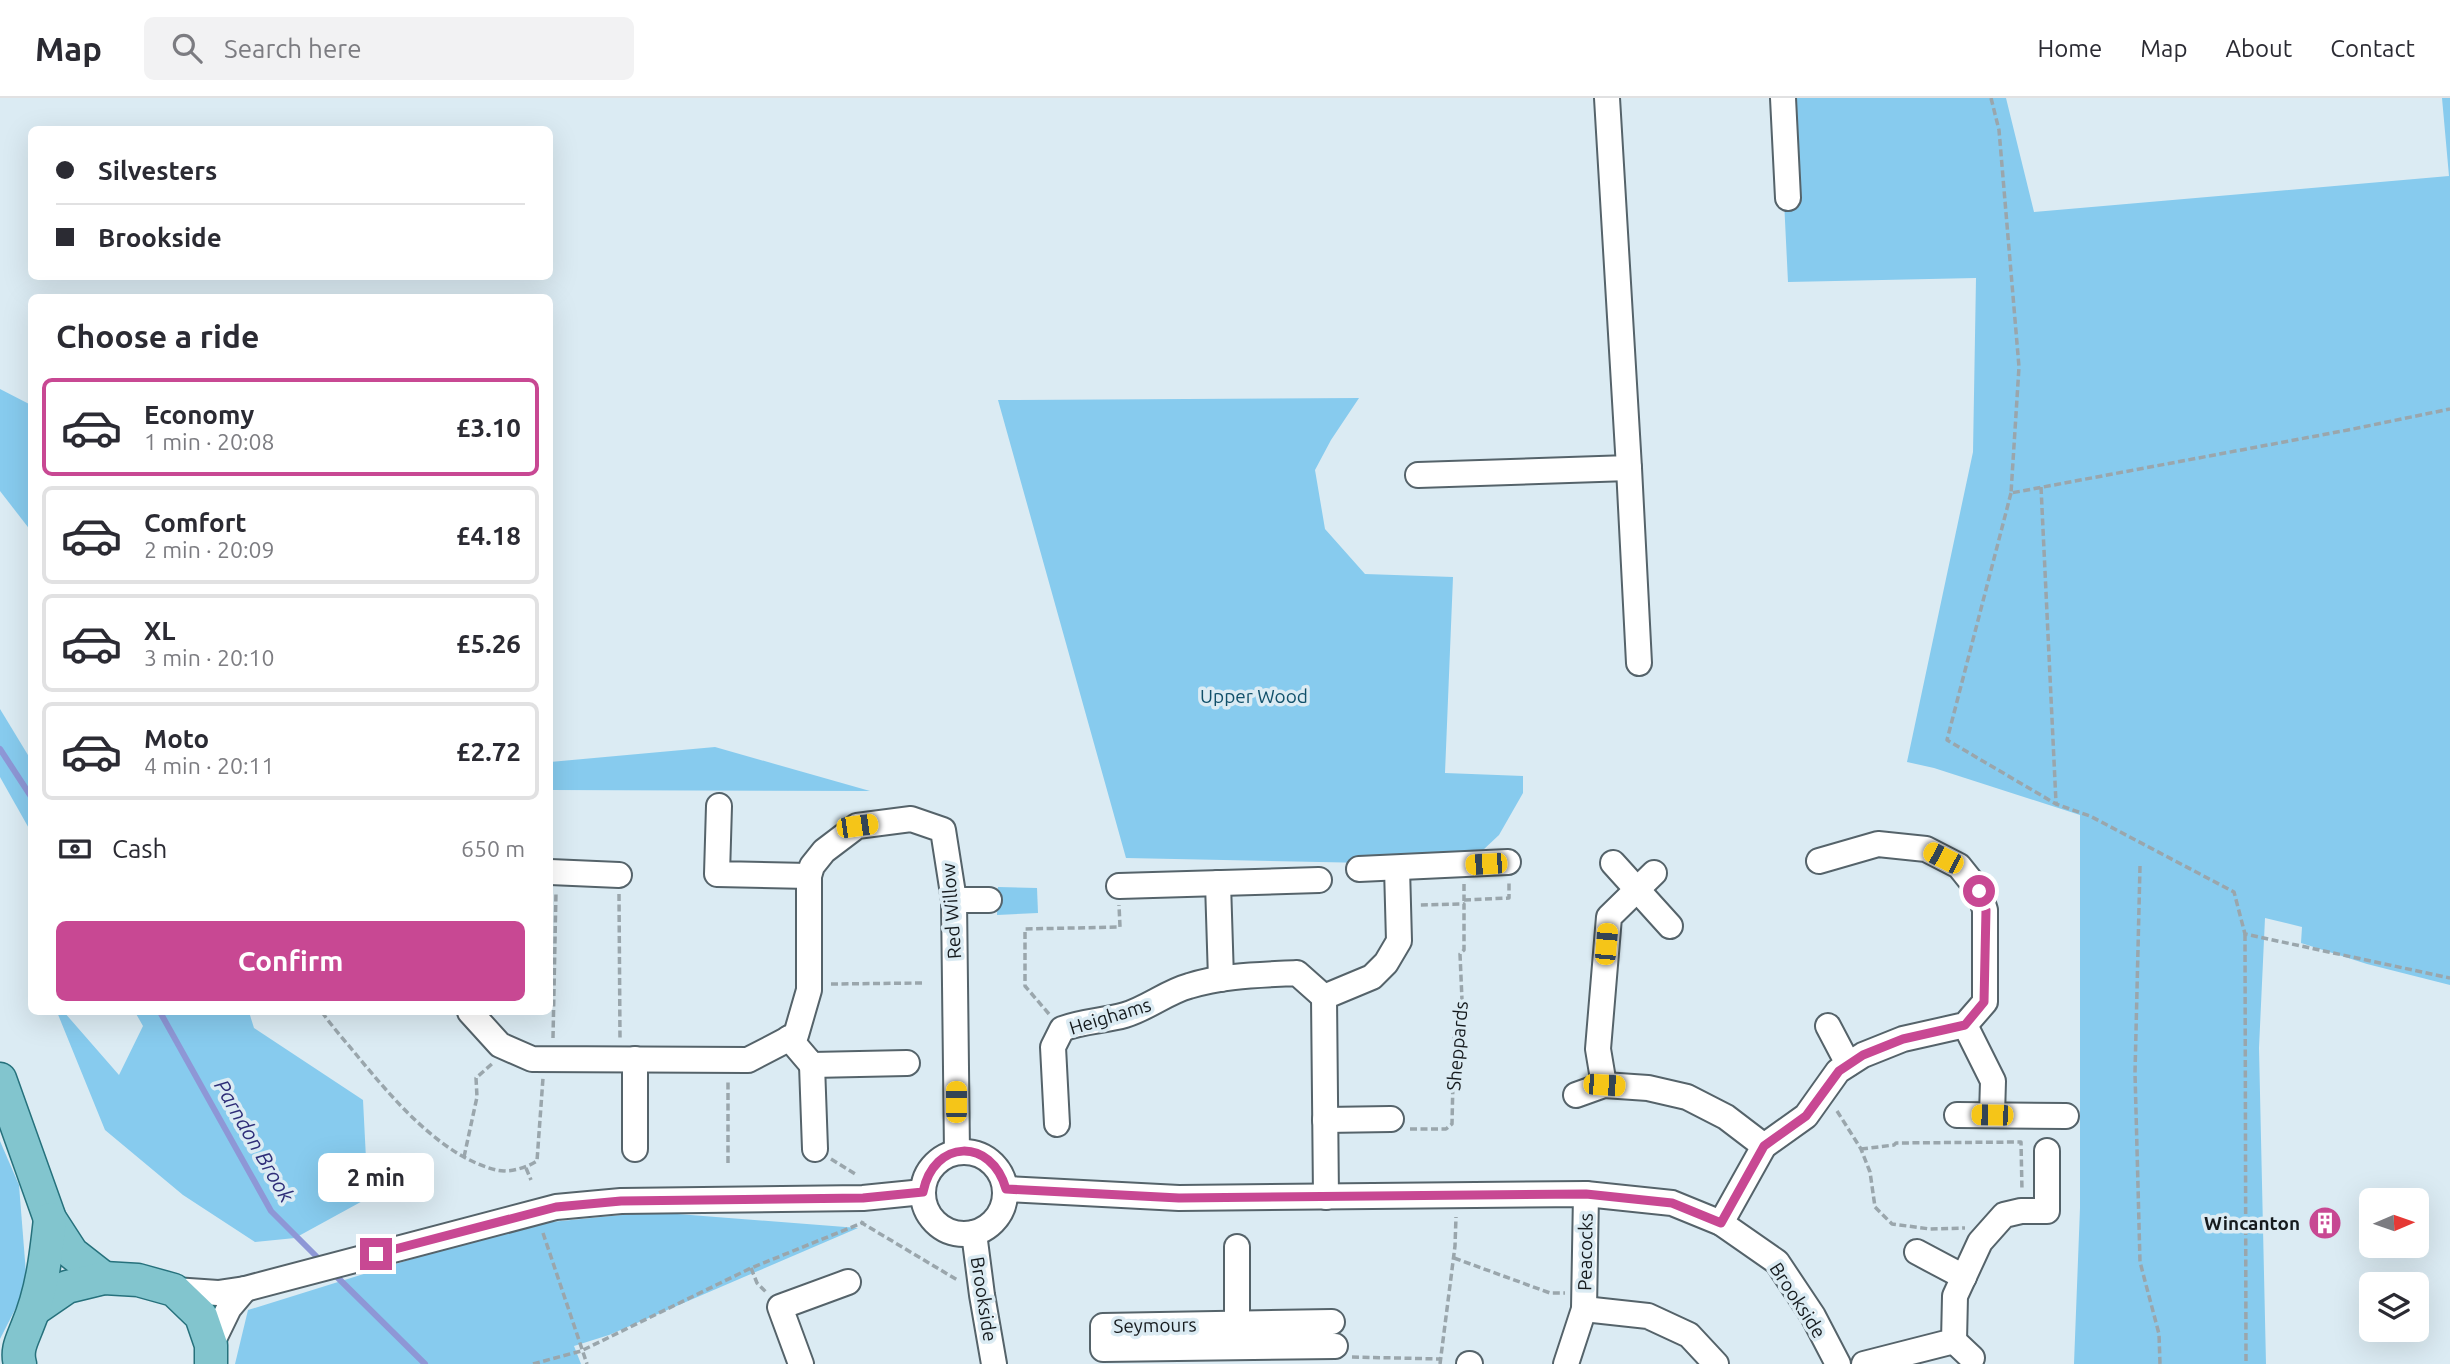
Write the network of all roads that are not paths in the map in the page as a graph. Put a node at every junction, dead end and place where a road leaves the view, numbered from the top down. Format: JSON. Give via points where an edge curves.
{"nodes":[{"id":1,"x":1607,"y":98,"type":"edge"},
{"id":2,"x":1783,"y":98,"type":"edge"},
{"id":3,"x":1788,"y":198,"type":"dead end"},
{"id":4,"x":1629,"y":468,"type":"junction"},
{"id":5,"x":1418,"y":475,"type":"dead end"},
{"id":6,"x":1639,"y":663,"type":"dead end"},
{"id":7,"x":719,"y":806,"type":"dead end"},
{"id":8,"x":1819,"y":861,"type":"dead end"},
{"id":9,"x":1508,"y":863,"type":"road end"},
{"id":10,"x":1614,"y":863,"type":"dead end"},
{"id":11,"x":1397,"y":867,"type":"junction"},
{"id":12,"x":1359,"y":869,"type":"dead end"},
{"id":13,"x":553,"y":872,"type":"edge"},
{"id":14,"x":619,"y":874,"type":"road end"},
{"id":15,"x":809,"y":876,"type":"junction"},
{"id":16,"x":1319,"y":880,"type":"dead end"},
{"id":17,"x":1645,"y":881,"type":"junction"},
{"id":18,"x":1219,"y":883,"type":"junction"},
{"id":19,"x":1119,"y":886,"type":"road end"},
{"id":20,"x":954,"y":900,"type":"junction"},
{"id":21,"x":989,"y":900,"type":"dead end"},
{"id":22,"x":1670,"y":926,"type":"dead end"},
{"id":23,"x":1220,"y":979,"type":"junction"},
{"id":24,"x":1324,"y":997,"type":"junction"},
{"id":25,"x":473,"y":1015,"type":"edge"},
{"id":26,"x":1965,"y":1025,"type":"junction"},
{"id":27,"x":1828,"y":1026,"type":"dead end"},
{"id":28,"x":789,"y":1038,"type":"junction"},
{"id":29,"x":628,"y":1059,"type":"junction"},
{"id":30,"x":907,"y":1063,"type":"dead end"},
{"id":31,"x":812,"y":1065,"type":"junction"},
{"id":32,"x":1849,"y":1065,"type":"junction"},
{"id":33,"x":0,"y":1079,"type":"edge"},
{"id":34,"x":1604,"y":1085,"type":"junction"},
{"id":35,"x":1576,"y":1095,"type":"dead end"},
{"id":36,"x":1957,"y":1115,"type":"dead end"},
{"id":37,"x":1992,"y":1115,"type":"junction"},
{"id":38,"x":2066,"y":1116,"type":"dead end"},
{"id":39,"x":1391,"y":1119,"type":"road end"},
{"id":40,"x":1325,"y":1120,"type":"junction"},
{"id":41,"x":1057,"y":1124,"type":"dead end"},
{"id":42,"x":1764,"y":1146,"type":"junction"},
{"id":43,"x":635,"y":1149,"type":"dead end"},
{"id":44,"x":814,"y":1149,"type":"road end"},
{"id":45,"x":2047,"y":1151,"type":"dead end"},
{"id":46,"x":957,"y":1152,"type":"junction"},
{"id":47,"x":1006,"y":1189,"type":"junction"},
{"id":48,"x":923,"y":1192,"type":"junction"},
{"id":49,"x":1586,"y":1194,"type":"junction"},
{"id":50,"x":1326,"y":1197,"type":"junction"},
{"id":51,"x":50,"y":1219,"type":"junction"},
{"id":52,"x":1721,"y":1223,"type":"junction"},
{"id":53,"x":974,"y":1233,"type":"junction"},
{"id":54,"x":1237,"y":1247,"type":"dead end"},
{"id":55,"x":1917,"y":1252,"type":"road end"},
{"id":56,"x":1964,"y":1277,"type":"junction"},
{"id":57,"x":104,"y":1278,"type":"junction"},
{"id":58,"x":848,"y":1282,"type":"dead end"},
{"id":59,"x":245,"y":1289,"type":"junction"},
{"id":60,"x":174,"y":1290,"type":"junction"},
{"id":61,"x":1584,"y":1301,"type":"junction"},
{"id":62,"x":35,"y":1309,"type":"junction"},
{"id":63,"x":1334,"y":1334,"type":"road end"},
{"id":64,"x":1954,"y":1341,"type":"junction"},
{"id":65,"x":1237,"y":1345,"type":"edge"},
{"id":66,"x":211,"y":1354,"type":"edge"},
{"id":67,"x":1972,"y":1358,"type":"dead end"},
{"id":68,"x":15,"y":1361,"type":"edge"},
{"id":69,"x":799,"y":1363,"type":"edge"},
{"id":70,"x":995,"y":1364,"type":"edge"},
{"id":71,"x":1566,"y":1364,"type":"edge"},
{"id":72,"x":1716,"y":1364,"type":"edge"},
{"id":73,"x":1838,"y":1364,"type":"edge"},
{"id":74,"x":1864,"y":1364,"type":"edge"}],
"edges":[{"from":1,"to":4,"type":"street"},
{"from":2,"to":3,"type":"street"},
{"from":4,"to":5,"type":"street"},
{"from":4,"to":6,"type":"street"},
{"from":7,"to":15,"type":"street","via":[[717,874]]},
{"from":8,"to":26,"type":"street","via":[[1878,844],[1926,849],[1959,866],[1979,891],[1986,910],[1984,1002]]},
{"from":9,"to":11,"type":"street"},
{"from":10,"to":17,"type":"street"},
{"from":11,"to":12,"type":"street"},
{"from":11,"to":24,"type":"street","via":[[1399,941],[1371,977]]},
{"from":13,"to":14,"type":"street"},
{"from":15,"to":20,"type":"street","name":"Red Willow","via":[[824,851],[857,826],[911,819],[943,830]]},
{"from":15,"to":28,"type":"street","via":[[809,984],[796,1035]]},
{"from":16,"to":18,"type":"street"},
{"from":17,"to":22,"type":"street"},
{"from":17,"to":34,"type":"street","via":[[1609,917],[1598,1049]]},
{"from":18,"to":19,"type":"street"},
{"from":18,"to":23,"type":"street"},
{"from":20,"to":21,"type":"street"},
{"from":20,"to":46,"type":"street","name":"Red Willow"},
{"from":23,"to":24,"type":"street","name":"Heighams","via":[[1297,973]]},
{"from":23,"to":41,"type":"street","name":"Heighams","via":[[1186,986],[1124,1016],[1062,1029],[1053,1047]]},
{"from":24,"to":40,"type":"street"},
{"from":25,"to":29,"type":"street","via":[[499,1045],[532,1059]]},
{"from":26,"to":32,"type":"street","via":[[1903,1039]]},
{"from":26,"to":37,"type":"street","via":[[1993,1081]]},
{"from":27,"to":32,"type":"street"},
{"from":28,"to":29,"type":"street","via":[[748,1060]]},
{"from":28,"to":31,"type":"street"},
{"from":29,"to":43,"type":"street"},
{"from":30,"to":31,"type":"street"},
{"from":31,"to":44,"type":"street"},
{"from":32,"to":42,"type":"street","via":[[1839,1071],[1806,1116]]},
{"from":33,"to":51,"type":"main road"},
{"from":34,"to":35,"type":"street"},
{"from":34,"to":42,"type":"street","via":[[1687,1097],[1726,1117]]},
{"from":36,"to":37,"type":"street"},
{"from":37,"to":38,"type":"street"},
{"from":39,"to":40,"type":"street"},
{"from":40,"to":50,"type":"street"},
{"from":42,"to":52,"type":"street"},
{"from":45,"to":56,"type":"street","via":[[2047,1210],[2004,1215],[1984,1238]]},
{"from":46,"to":47,"type":"street","via":[[984,1156],[995,1165]]},
{"from":46,"to":48,"type":"street","via":[[933,1166]]},
{"from":47,"to":50,"type":"street","name":"Brookside","via":[[1179,1198]]},
{"from":47,"to":53,"type":"street","name":"Brookside","via":[[1001,1212]]},
{"from":48,"to":53,"type":"street","name":"Brookside","via":[[930,1216],[939,1225],[962,1234]]},
{"from":48,"to":59,"type":"street","via":[[863,1198],[621,1201],[556,1207]]},
{"from":49,"to":50,"type":"street","name":"Brookside"},
{"from":49,"to":52,"type":"street","name":"Brookside","via":[[1672,1203]]},
{"from":49,"to":61,"type":"street","name":"Peacocks"},
{"from":51,"to":57,"type":"main road","via":[[72,1253]]},
{"from":51,"to":62,"type":"main road"},
{"from":52,"to":73,"type":"street","name":"Brookside","via":[[1777,1262]]},
{"from":53,"to":70,"type":"street","name":"Brookside"},
{"from":54,"to":65,"type":"street"},
{"from":55,"to":56,"type":"street"},
{"from":56,"to":64,"type":"street","via":[[1955,1296]]},
{"from":57,"to":60,"type":"main road","via":[[138,1280]]},
{"from":57,"to":62,"type":"main road","via":[[67,1287]]},
{"from":58,"to":69,"type":"street","via":[[780,1307]]},
{"from":59,"to":60,"type":"street","via":[[218,1293]]},
{"from":59,"to":66,"type":"street","via":[[229,1308]]},
{"from":60,"to":66,"type":"main road","via":[[201,1316]]},
{"from":61,"to":71,"type":"street","name":"Peacocks"},
{"from":61,"to":72,"type":"street","name":"Peacocks","via":[[1648,1316],[1689,1335]]},
{"from":62,"to":68,"type":"main road"},
{"from":63,"to":65,"type":"street"},
{"from":64,"to":67,"type":"street"},
{"from":64,"to":74,"type":"street"}]}
